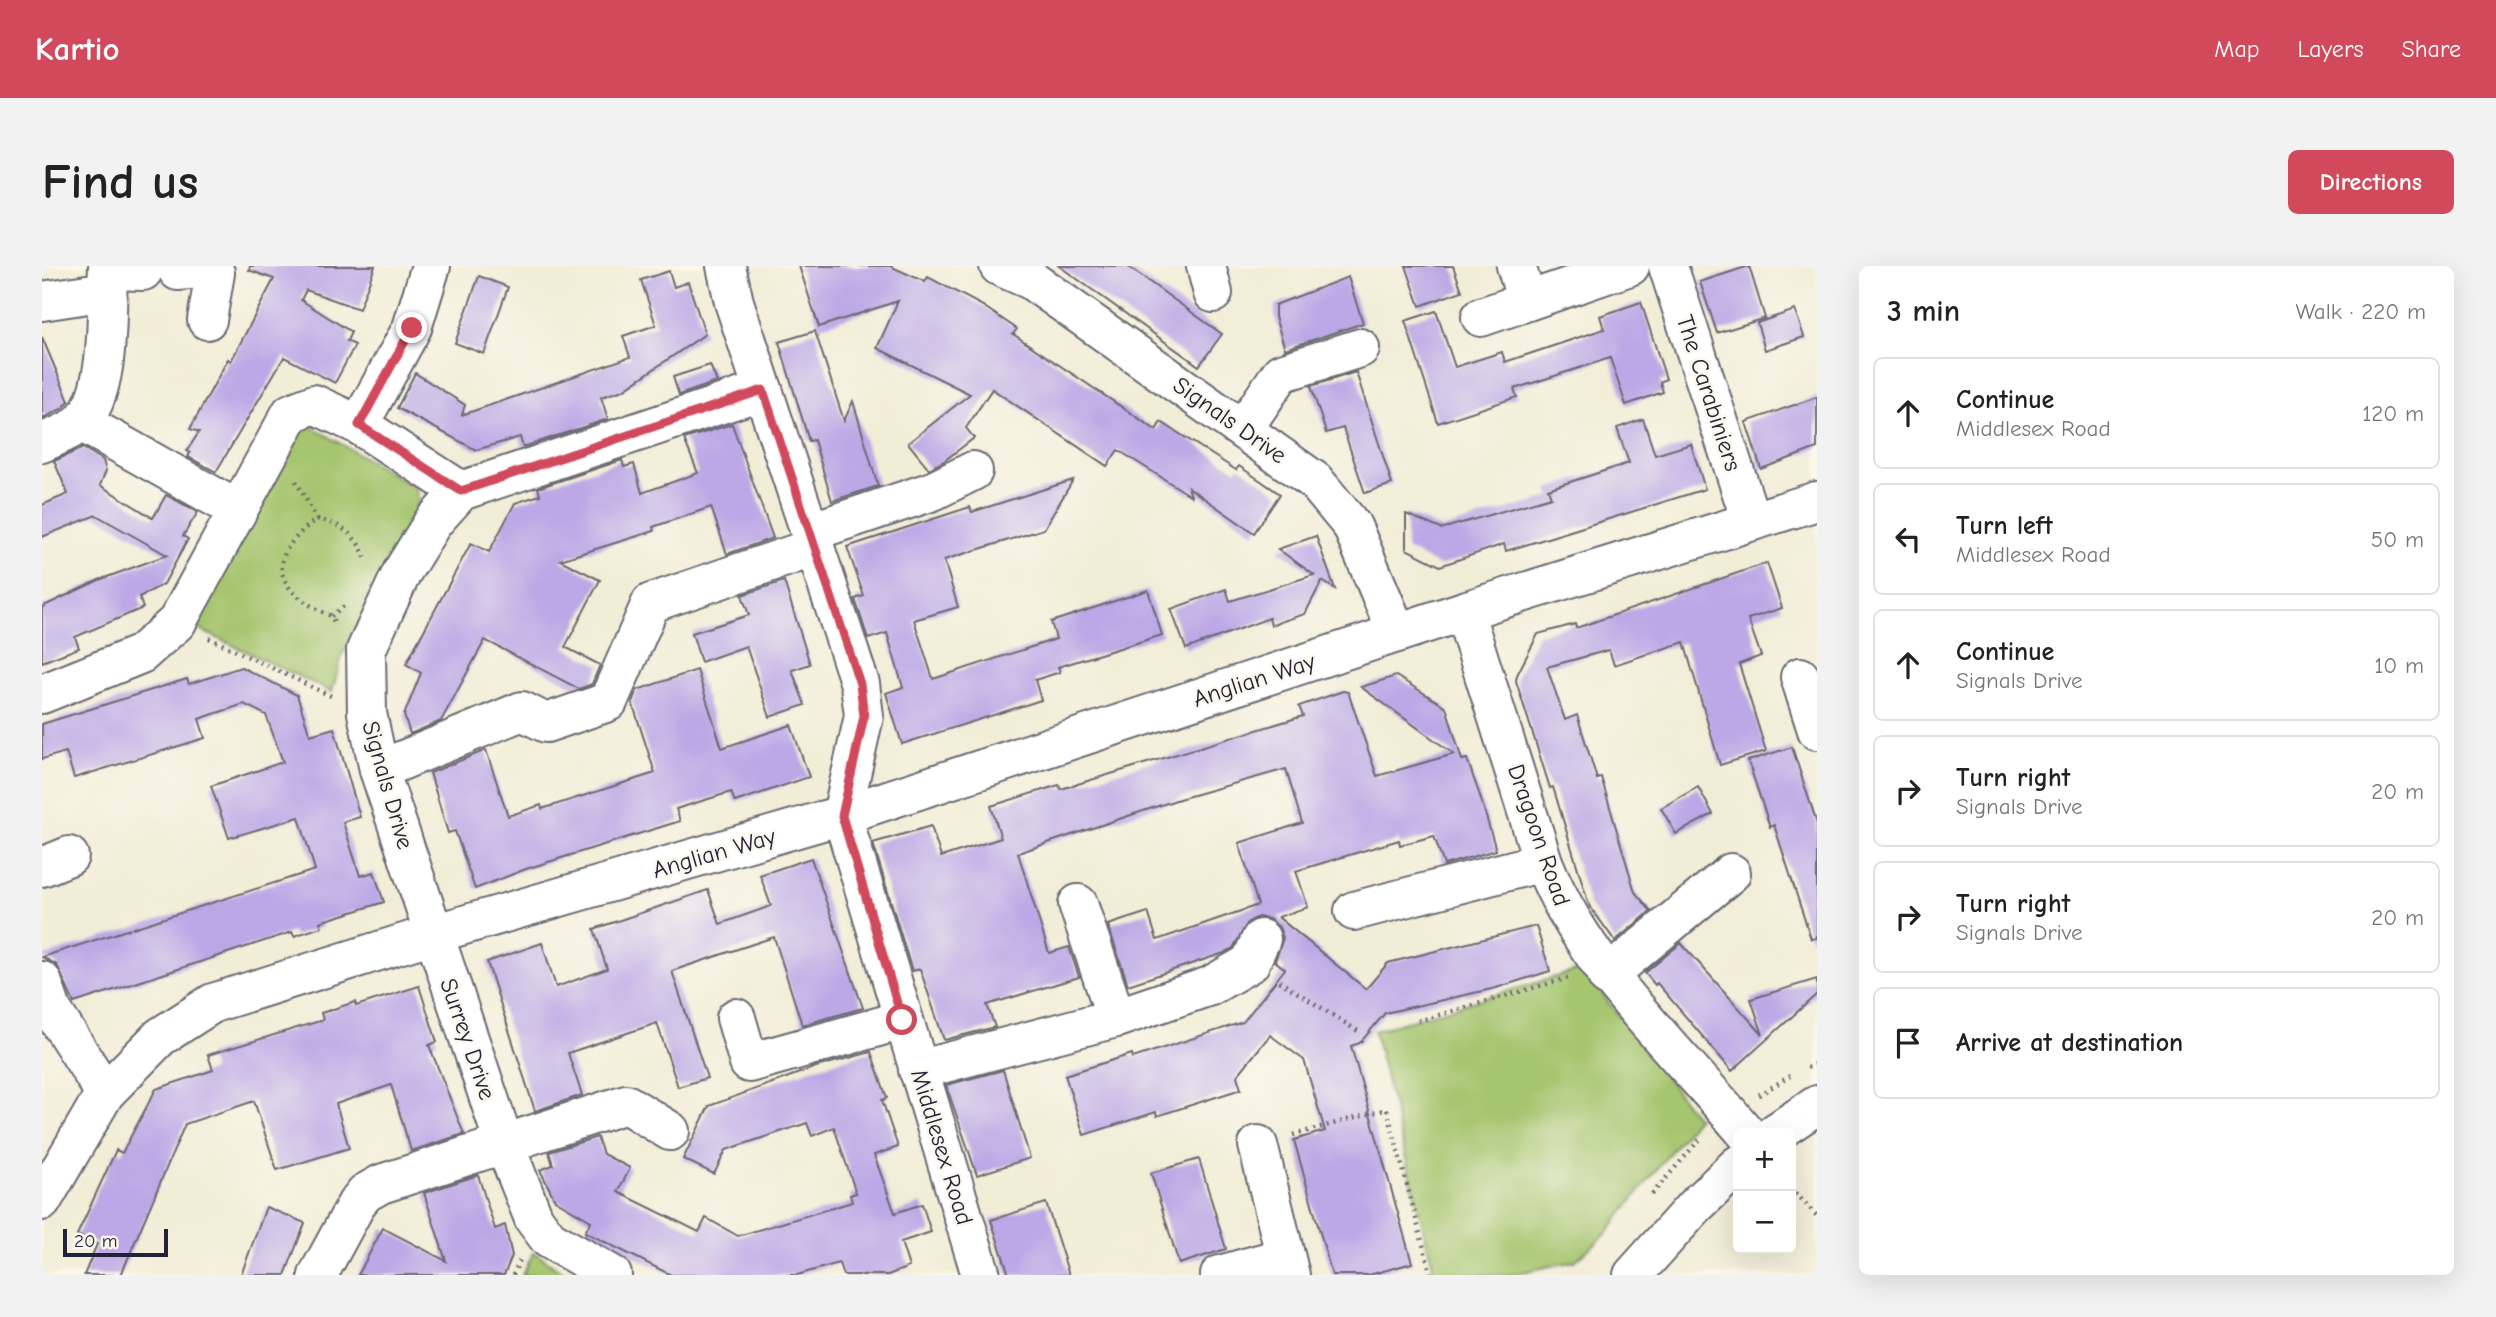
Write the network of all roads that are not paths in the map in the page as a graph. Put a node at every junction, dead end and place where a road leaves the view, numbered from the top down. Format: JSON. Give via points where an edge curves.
{"nodes":[{"id":1,"x":431,"y":266,"type":"edge"},
{"id":2,"x":726,"y":266,"type":"edge"},
{"id":3,"x":1630,"y":266,"type":"edge"},
{"id":4,"x":1668,"y":266,"type":"edge"},
{"id":5,"x":1023,"y":270,"type":"edge"},
{"id":6,"x":129,"y":274,"type":"edge"},
{"id":7,"x":1521,"y":284,"type":"edge"},
{"id":8,"x":42,"y":301,"type":"edge"},
{"id":9,"x":1481,"y":317,"type":"dead end"},
{"id":10,"x":207,"y":320,"type":"dead end"},
{"id":11,"x":1360,"y":348,"type":"dead end"},
{"id":12,"x":763,"y":390,"type":"junction"},
{"id":13,"x":81,"y":422,"type":"junction"},
{"id":14,"x":359,"y":425,"type":"junction"},
{"id":15,"x":1243,"y":429,"type":"junction"},
{"id":16,"x":42,"y":443,"type":"edge"},
{"id":17,"x":973,"y":471,"type":"dead end"},
{"id":18,"x":461,"y":491,"type":"junction"},
{"id":19,"x":1817,"y":501,"type":"edge"},
{"id":20,"x":238,"y":510,"type":"junction"},
{"id":21,"x":1751,"y":521,"type":"junction"},
{"id":22,"x":813,"y":540,"type":"junction"},
{"id":23,"x":1464,"y":611,"type":"junction"},
{"id":24,"x":1397,"y":633,"type":"junction"},
{"id":25,"x":1800,"y":677,"type":"dead end"},
{"id":26,"x":42,"y":694,"type":"edge"},
{"id":27,"x":1817,"y":730,"type":"edge"},
{"id":28,"x":379,"y":770,"type":"junction"},
{"id":29,"x":842,"y":816,"type":"junction"},
{"id":30,"x":1543,"y":862,"type":"junction"},
{"id":31,"x":1731,"y":873,"type":"dead end"},
{"id":32,"x":1078,"y":905,"type":"dead end"},
{"id":33,"x":1354,"y":911,"type":"dead end"},
{"id":34,"x":433,"y":934,"type":"junction"},
{"id":35,"x":1255,"y":951,"type":"road end"},
{"id":36,"x":1605,"y":973,"type":"junction"},
{"id":37,"x":42,"y":981,"type":"edge"},
{"id":38,"x":736,"y":1018,"type":"dead end"},
{"id":39,"x":1116,"y":1018,"type":"junction"},
{"id":40,"x":902,"y":1020,"type":"junction"},
{"id":41,"x":918,"y":1070,"type":"junction"},
{"id":42,"x":105,"y":1093,"type":"junction"},
{"id":43,"x":1817,"y":1105,"type":"edge"},
{"id":44,"x":1742,"y":1128,"type":"edge"},
{"id":45,"x":1782,"y":1128,"type":"edge"},
{"id":46,"x":670,"y":1131,"type":"dead end"},
{"id":47,"x":504,"y":1143,"type":"junction"},
{"id":48,"x":1258,"y":1145,"type":"road end"},
{"id":49,"x":54,"y":1149,"type":"edge"},
{"id":50,"x":1733,"y":1170,"type":"edge"},
{"id":51,"x":42,"y":1199,"type":"edge"},
{"id":52,"x":1287,"y":1266,"type":"edge"},
{"id":53,"x":318,"y":1275,"type":"edge"},
{"id":54,"x":612,"y":1275,"type":"edge"},
{"id":55,"x":981,"y":1275,"type":"edge"},
{"id":56,"x":1220,"y":1275,"type":"edge"},
{"id":57,"x":1633,"y":1275,"type":"edge"}],
"edges":[{"from":1,"to":14,"type":"street","via":[[412,328]]},
{"from":2,"to":12,"type":"street","name":"Middlesex Road"},
{"from":3,"to":7,"type":"street"},
{"from":4,"to":21,"type":"street","name":"The Carabiniers"},
{"from":5,"to":15,"type":"street","name":"Signals Drive"},
{"from":6,"to":8,"type":"street"},
{"from":6,"to":10,"type":"street","via":[[209,268],[215,273]]},
{"from":6,"to":13,"type":"street","via":[[93,401]]},
{"from":7,"to":9,"type":"street"},
{"from":11,"to":15,"type":"street","via":[[1281,373]]},
{"from":12,"to":18,"type":"street","name":"Signals Drive"},
{"from":12,"to":22,"type":"street","name":"Middlesex Road"},
{"from":13,"to":16,"type":"street"},
{"from":13,"to":20,"type":"street"},
{"from":14,"to":18,"type":"street"},
{"from":14,"to":20,"type":"street","via":[[314,404],[291,413]]},
{"from":15,"to":24,"type":"street","name":"Signals Drive","via":[[1315,481],[1334,501],[1352,526]]},
{"from":17,"to":22,"type":"street"},
{"from":18,"to":28,"type":"street","name":"Signals Drive","via":[[433,522],[402,572],[366,650],[367,713]]},
{"from":19,"to":21,"type":"street"},
{"from":20,"to":26,"type":"street","via":[[177,622],[141,654]]},
{"from":21,"to":23,"type":"street"},
{"from":22,"to":28,"type":"street","via":[[651,603],[608,702],[547,723],[522,711]]},
{"from":22,"to":29,"type":"street","name":"Middlesex Road","via":[[860,684],[864,716]]},
{"from":23,"to":24,"type":"street","name":"Anglian Way"},
{"from":23,"to":30,"type":"street","name":"Dragoon Road"},
{"from":24,"to":29,"type":"street","name":"Anglian Way"},
{"from":25,"to":27,"type":"street"},
{"from":28,"to":34,"type":"street","name":"Signals Drive"},
{"from":29,"to":34,"type":"street","name":"Anglian Way"},
{"from":29,"to":40,"type":"street","name":"Middlesex Road"},
{"from":30,"to":33,"type":"street"},
{"from":30,"to":36,"type":"street","name":"Dragoon Road","via":[[1559,902]]},
{"from":31,"to":36,"type":"street"},
{"from":32,"to":39,"type":"street"},
{"from":34,"to":42,"type":"street","name":"Anglian Way","via":[[213,1003],[160,1037]]},
{"from":34,"to":47,"type":"street","name":"Surrey Drive"},
{"from":35,"to":39,"type":"street","via":[[1210,986]]},
{"from":36,"to":44,"type":"street","name":"Dragoon Road"},
{"from":37,"to":42,"type":"street","via":[[52,1010]]},
{"from":38,"to":40,"type":"street","via":[[749,1063]]},
{"from":39,"to":41,"type":"street"},
{"from":40,"to":41,"type":"street","name":"Middlesex Road"},
{"from":41,"to":55,"type":"street","name":"Middlesex Road"},
{"from":42,"to":49,"type":"street","name":"Anglian Way"},
{"from":43,"to":45,"type":"street"},
{"from":46,"to":47,"type":"street","via":[[626,1104]]},
{"from":47,"to":53,"type":"street","via":[[365,1193]]},
{"from":47,"to":54,"type":"street","name":"Surrey Drive","via":[[534,1219],[549,1239]]},
{"from":48,"to":52,"type":"street"},
{"from":49,"to":51,"type":"street","name":"Anglian Way"},
{"from":50,"to":57,"type":"street"},
{"from":52,"to":56,"type":"street"}]}
